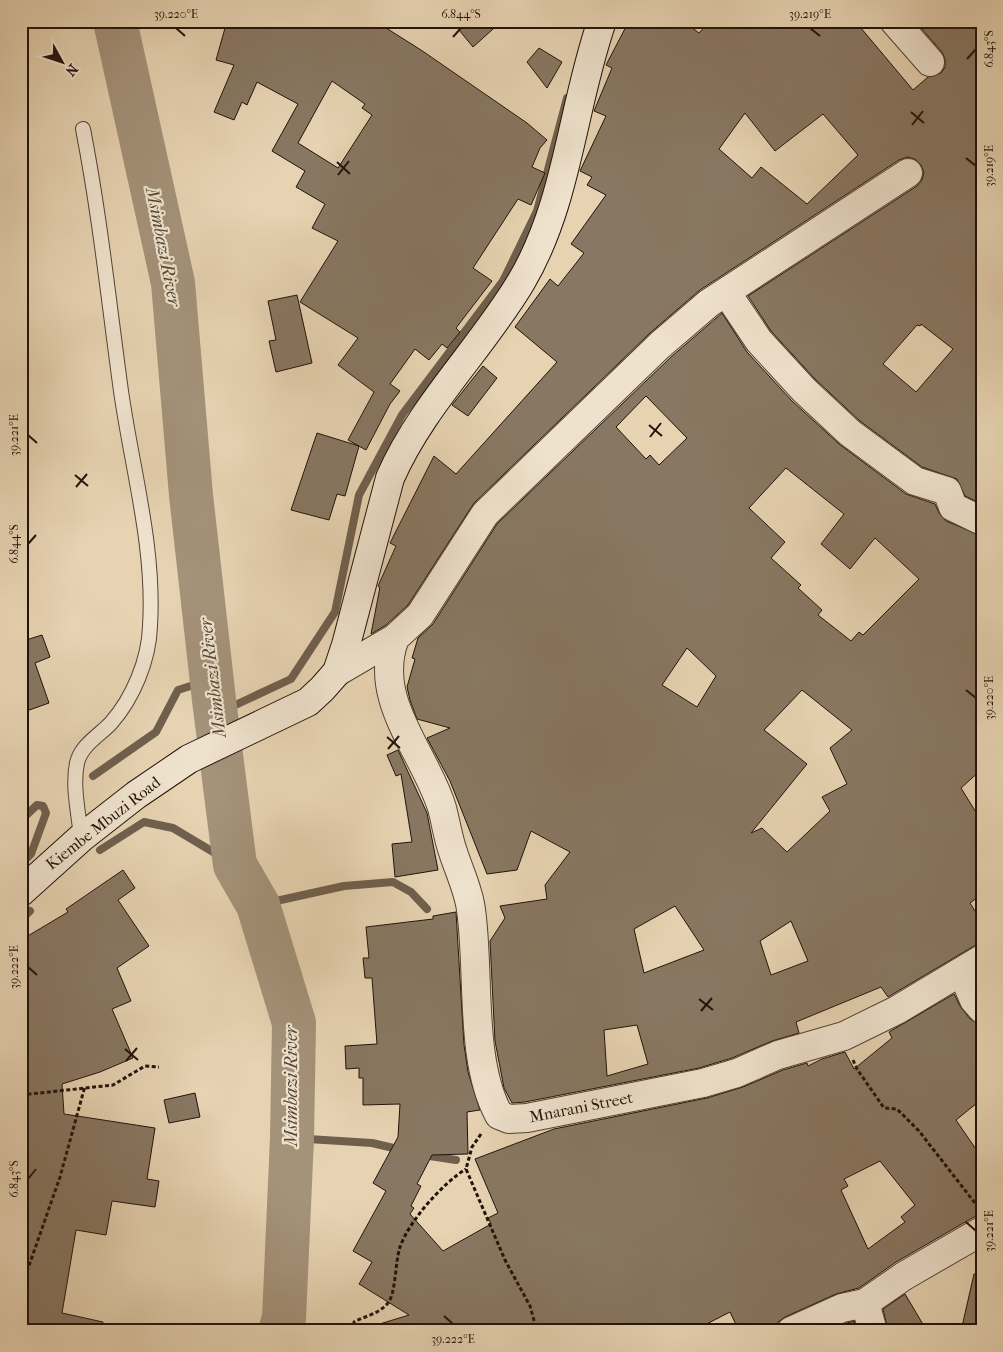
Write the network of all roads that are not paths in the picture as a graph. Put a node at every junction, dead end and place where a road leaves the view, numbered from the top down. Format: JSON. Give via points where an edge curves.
{"nodes":[{"id":1,"x":602,"y":21,"type":"edge"},
{"id":2,"x":894,"y":21,"type":"edge"},
{"id":3,"x":930,"y":62,"type":"dead end"},
{"id":4,"x":83,"y":129,"type":"dead end"},
{"id":5,"x":908,"y":173,"type":"dead end"},
{"id":6,"x":726,"y":292,"type":"junction"},
{"id":7,"x":982,"y":522,"type":"edge"},
{"id":8,"x":395,"y":638,"type":"junction"},
{"id":9,"x":337,"y":672,"type":"junction"},
{"id":10,"x":82,"y":838,"type":"junction"},
{"id":11,"x":21,"y":892,"type":"edge"},
{"id":12,"x":972,"y":966,"type":"edge"},
{"id":13,"x":982,"y":1009,"type":"edge"},
{"id":14,"x":982,"y":1231,"type":"edge"},
{"id":15,"x":865,"y":1303,"type":"junction"},
{"id":16,"x":791,"y":1331,"type":"edge"},
{"id":17,"x":873,"y":1331,"type":"edge"}],
"edges":[{"from":1,"to":9,"type":"street","via":[[588,62],[559,191],[546,231],[521,282],[399,457],[390,478]]},
{"from":2,"to":3,"type":"street"},
{"from":4,"to":10,"type":"lane","via":[[121,392],[150,560],[150,628],[136,683],[125,704],[85,748],[77,762],[76,786]]},
{"from":5,"to":6,"type":"street"},
{"from":6,"to":7,"type":"street","via":[[759,341],[850,434],[915,481],[947,491],[953,507]]},
{"from":6,"to":8,"type":"street","via":[[709,303],[626,376],[486,514],[420,615]]},
{"from":8,"to":9,"type":"street"},
{"from":8,"to":12,"type":"street","name":"Mnarani Street","via":[[388,668],[399,718],[427,768],[471,908],[480,1049],[490,1096],[499,1115],[509,1119],[528,1118],[703,1084],[778,1055],[844,1036],[897,1010]]},
{"from":9,"to":10,"type":"street","name":"Kiembe Mbuzi Road","via":[[308,702],[189,759],[136,795]]},
{"from":10,"to":11,"type":"street","name":"Kiembe Mbuzi Road"},
{"from":12,"to":13,"type":"street","via":[[974,1000]]},
{"from":14,"to":15,"type":"street","via":[[904,1276]]},
{"from":15,"to":16,"type":"street","via":[[842,1308]]},
{"from":15,"to":17,"type":"street"}]}
